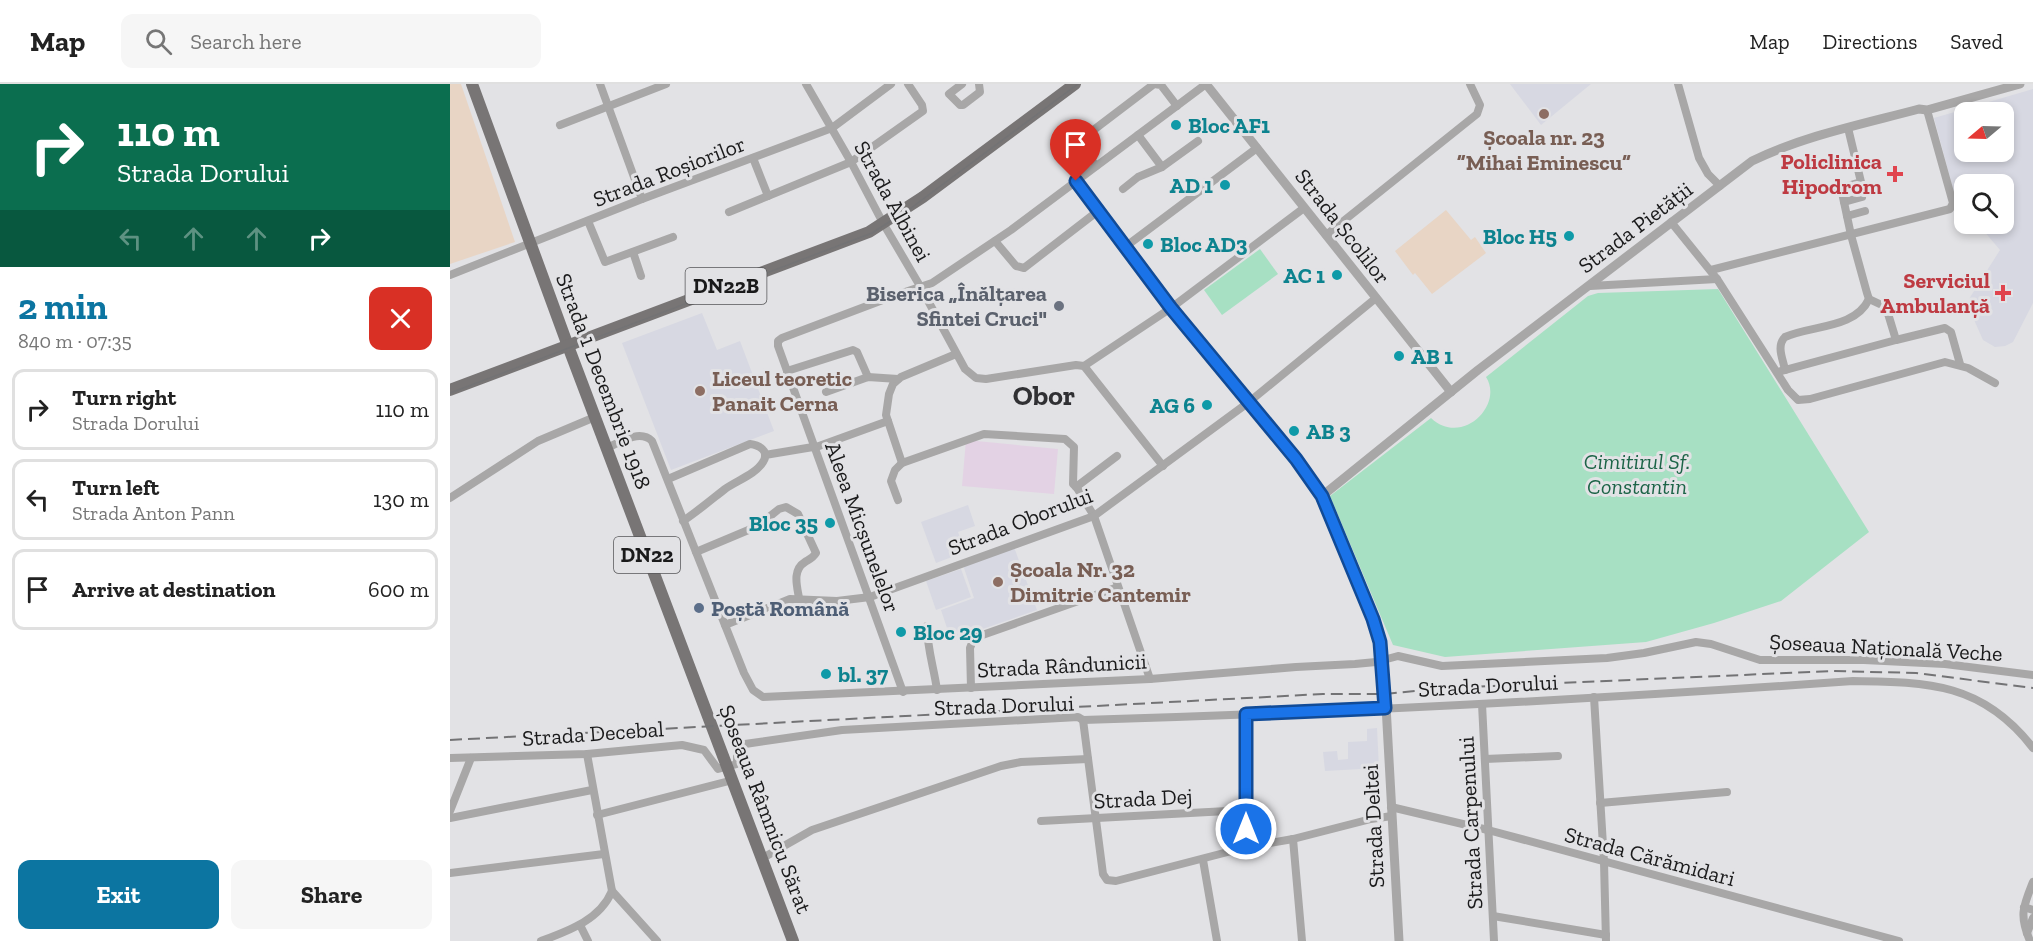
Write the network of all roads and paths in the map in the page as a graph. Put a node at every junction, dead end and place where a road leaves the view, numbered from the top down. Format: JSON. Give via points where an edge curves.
{"nodes":[{"id":1,"x":472,"y":84,"type":"edge"},
{"id":2,"x":600,"y":84,"type":"edge"},
{"id":3,"x":666,"y":84,"type":"edge"},
{"id":4,"x":806,"y":84,"type":"edge"},
{"id":5,"x":891,"y":84,"type":"edge"},
{"id":6,"x":908,"y":84,"type":"edge"},
{"id":7,"x":962,"y":84,"type":"edge"},
{"id":8,"x":979,"y":84,"type":"edge"},
{"id":9,"x":1075,"y":84,"type":"edge"},
{"id":10,"x":1206,"y":84,"type":"edge"},
{"id":11,"x":1470,"y":84,"type":"edge"},
{"id":12,"x":1678,"y":84,"type":"edge"},
{"id":13,"x":2020,"y":84,"type":"edge"},
{"id":14,"x":608,"y":106,"type":"junction"},
{"id":15,"x":1177,"y":106,"type":"junction"},
{"id":16,"x":1927,"y":110,"type":"junction"},
{"id":17,"x":560,"y":125,"type":"dead end"},
{"id":18,"x":831,"y":128,"type":"junction"},
{"id":19,"x":1848,"y":128,"type":"junction"},
{"id":20,"x":1138,"y":135,"type":"junction"},
{"id":21,"x":1198,"y":141,"type":"dead end"},
{"id":22,"x":1257,"y":148,"type":"junction"},
{"id":23,"x":753,"y":159,"type":"junction"},
{"id":24,"x":852,"y":162,"type":"junction"},
{"id":25,"x":1096,"y":166,"type":"junction"},
{"id":26,"x":1162,"y":167,"type":"junction"},
{"id":27,"x":1076,"y":181,"type":"junction"},
{"id":28,"x":1720,"y":186,"type":"junction"},
{"id":29,"x":1124,"y":189,"type":"dead end"},
{"id":30,"x":768,"y":196,"type":"junction"},
{"id":31,"x":1862,"y":197,"type":"dead end"},
{"id":32,"x":642,"y":199,"type":"junction"},
{"id":33,"x":1844,"y":202,"type":"junction"},
{"id":34,"x":1304,"y":208,"type":"junction"},
{"id":35,"x":1098,"y":211,"type":"junction"},
{"id":36,"x":1865,"y":211,"type":"dead end"},
{"id":37,"x":729,"y":212,"type":"dead end"},
{"id":38,"x":1847,"y":216,"type":"junction"},
{"id":39,"x":588,"y":221,"type":"junction"},
{"id":40,"x":1671,"y":222,"type":"junction"},
{"id":41,"x":884,"y":224,"type":"junction"},
{"id":42,"x":1326,"y":235,"type":"junction"},
{"id":43,"x":1851,"y":235,"type":"junction"},
{"id":44,"x":673,"y":237,"type":"dead end"},
{"id":45,"x":995,"y":241,"type":"junction"},
{"id":46,"x":530,"y":243,"type":"junction"},
{"id":47,"x":1125,"y":247,"type":"junction"},
{"id":48,"x":633,"y":252,"type":"junction"},
{"id":49,"x":1711,"y":270,"type":"junction"},
{"id":50,"x":450,"y":275,"type":"edge"},
{"id":51,"x":641,"y":276,"type":"dead end"},
{"id":52,"x":1718,"y":279,"type":"junction"},
{"id":53,"x":920,"y":286,"type":"junction"},
{"id":54,"x":1590,"y":286,"type":"junction"},
{"id":55,"x":1376,"y":298,"type":"junction"},
{"id":56,"x":1869,"y":299,"type":"junction"},
{"id":57,"x":1171,"y":308,"type":"junction"},
{"id":58,"x":1896,"y":340,"type":"junction"},
{"id":59,"x":568,"y":345,"type":"junction"},
{"id":60,"x":956,"y":354,"type":"junction"},
{"id":61,"x":1960,"y":364,"type":"junction"},
{"id":62,"x":1084,"y":366,"type":"junction"},
{"id":63,"x":787,"y":371,"type":"junction"},
{"id":64,"x":1781,"y":371,"type":"junction"},
{"id":65,"x":868,"y":377,"type":"junction"},
{"id":66,"x":898,"y":379,"type":"junction"},
{"id":67,"x":1995,"y":383,"type":"dead end"},
{"id":68,"x":450,"y":390,"type":"edge"},
{"id":69,"x":826,"y":392,"type":"dead end"},
{"id":70,"x":1451,"y":392,"type":"junction"},
{"id":71,"x":1249,"y":402,"type":"junction"},
{"id":72,"x":595,"y":417,"type":"junction"},
{"id":73,"x":888,"y":422,"type":"junction"},
{"id":74,"x":815,"y":447,"type":"junction"},
{"id":75,"x":607,"y":448,"type":"junction"},
{"id":76,"x":765,"y":455,"type":"junction"},
{"id":77,"x":1117,"y":456,"type":"dead end"},
{"id":78,"x":902,"y":463,"type":"junction"},
{"id":79,"x":1163,"y":466,"type":"junction"},
{"id":80,"x":668,"y":479,"type":"junction"},
{"id":81,"x":1076,"y":487,"type":"junction"},
{"id":82,"x":1322,"y":496,"type":"junction"},
{"id":83,"x":450,"y":498,"type":"edge"},
{"id":84,"x":898,"y":500,"type":"dead end"},
{"id":85,"x":1094,"y":516,"type":"junction"},
{"id":86,"x":683,"y":521,"type":"junction"},
{"id":87,"x":696,"y":552,"type":"junction"},
{"id":88,"x":1118,"y":587,"type":"junction"},
{"id":89,"x":870,"y":597,"type":"junction"},
{"id":90,"x":799,"y":598,"type":"junction"},
{"id":91,"x":725,"y":625,"type":"junction"},
{"id":92,"x":927,"y":626,"type":"dead end"},
{"id":93,"x":1383,"y":660,"type":"junction"},
{"id":94,"x":2033,"y":675,"type":"edge"},
{"id":95,"x":1150,"y":680,"type":"junction"},
{"id":96,"x":971,"y":688,"type":"junction"},
{"id":97,"x":937,"y":690,"type":"junction"},
{"id":98,"x":699,"y":692,"type":"joint"},
{"id":99,"x":903,"y":692,"type":"junction"},
{"id":100,"x":1594,"y":697,"type":"junction"},
{"id":101,"x":1482,"y":704,"type":"junction"},
{"id":102,"x":1385,"y":708,"type":"junction"},
{"id":103,"x":1246,"y":714,"type":"junction"},
{"id":104,"x":1083,"y":720,"type":"junction"},
{"id":105,"x":2033,"y":748,"type":"edge"},
{"id":106,"x":587,"y":754,"type":"junction"},
{"id":107,"x":1558,"y":756,"type":"dead end"},
{"id":108,"x":471,"y":758,"type":"junction"},
{"id":109,"x":450,"y":759,"type":"edge"},
{"id":110,"x":1088,"y":759,"type":"junction"},
{"id":111,"x":1485,"y":759,"type":"junction"},
{"id":112,"x":731,"y":774,"type":"junction"},
{"id":113,"x":592,"y":790,"type":"junction"},
{"id":114,"x":1727,"y":792,"type":"dead end"},
{"id":115,"x":1600,"y":803,"type":"junction"},
{"id":116,"x":1246,"y":810,"type":"junction"},
{"id":117,"x":450,"y":811,"type":"edge"},
{"id":118,"x":1392,"y":811,"type":"junction"},
{"id":119,"x":597,"y":815,"type":"junction"},
{"id":120,"x":450,"y":818,"type":"edge"},
{"id":121,"x":1096,"y":819,"type":"junction"},
{"id":122,"x":1041,"y":821,"type":"dead end"},
{"id":123,"x":1488,"y":830,"type":"junction"},
{"id":124,"x":1293,"y":839,"type":"junction"},
{"id":125,"x":1247,"y":847,"type":"junction"},
{"id":126,"x":604,"y":854,"type":"junction"},
{"id":127,"x":761,"y":859,"type":"junction"},
{"id":128,"x":1203,"y":860,"type":"junction"},
{"id":129,"x":1604,"y":862,"type":"junction"},
{"id":130,"x":450,"y":873,"type":"edge"},
{"id":131,"x":2033,"y":882,"type":"edge"},
{"id":132,"x":612,"y":891,"type":"junction"},
{"id":133,"x":2024,"y":907,"type":"junction"},
{"id":134,"x":2033,"y":910,"type":"edge"},
{"id":135,"x":1493,"y":916,"type":"junction"},
{"id":136,"x":2033,"y":918,"type":"edge"},
{"id":137,"x":580,"y":925,"type":"junction"},
{"id":138,"x":1606,"y":938,"type":"edge"},
{"id":139,"x":2028,"y":938,"type":"edge"},
{"id":140,"x":541,"y":941,"type":"edge"},
{"id":141,"x":588,"y":941,"type":"edge"},
{"id":142,"x":657,"y":941,"type":"edge"},
{"id":143,"x":793,"y":941,"type":"edge"},
{"id":144,"x":1217,"y":941,"type":"edge"},
{"id":145,"x":1302,"y":941,"type":"edge"},
{"id":146,"x":1399,"y":941,"type":"edge"},
{"id":147,"x":1494,"y":941,"type":"edge"},
{"id":148,"x":1899,"y":941,"type":"edge"}],
"edges":[{"from":1,"to":46,"type":"main road","name":"Strada 1 Decembrie 1918","number":"DN22"},
{"from":2,"to":14,"type":"street"},
{"from":3,"to":14,"type":"street"},
{"from":4,"to":18,"type":"street","name":"Strada Albinei"},
{"from":5,"to":18,"type":"street","name":"Strada Roșiorilor"},
{"from":6,"to":24,"type":"street","via":[[923,111]]},
{"from":7,"to":8,"type":"street","via":[[949,94],[963,105],[980,92]]},
{"from":9,"to":41,"type":"main road","number":"DN22B"},
{"from":10,"to":15,"type":"street"},
{"from":10,"to":22,"type":"street","name":"Strada Școlilor"},
{"from":11,"to":42,"type":"street","via":[[1480,105],[1477,114]]},
{"from":12,"to":28,"type":"street","via":[[1699,158]]},
{"from":13,"to":16,"type":"street","name":"Strada Pietății"},
{"from":14,"to":17,"type":"street"},
{"from":14,"to":32,"type":"street"},
{"from":15,"to":20,"type":"street"},
{"from":15,"to":25,"type":"street","via":[[1161,85],[1154,84],[1083,138],[1081,145]]},
{"from":16,"to":19,"type":"street","name":"Strada Pietății"},
{"from":16,"to":43,"type":"street","via":[[1952,207]]},
{"from":18,"to":23,"type":"street","name":"Strada Roșiorilor"},
{"from":18,"to":24,"type":"street","name":"Strada Albinei"},
{"from":19,"to":28,"type":"street","name":"Strada Pietății","via":[[1766,154]]},
{"from":19,"to":33,"type":"street","via":[[1861,181],[1837,189]]},
{"from":20,"to":25,"type":"street"},
{"from":20,"to":26,"type":"street"},
{"from":21,"to":26,"type":"street"},
{"from":22,"to":34,"type":"street","name":"Strada Școlilor"},
{"from":22,"to":47,"type":"street"},
{"from":23,"to":30,"type":"street"},
{"from":23,"to":32,"type":"street","name":"Strada Roșiorilor"},
{"from":24,"to":30,"type":"street"},
{"from":24,"to":41,"type":"street","name":"Strada Albinei"},
{"from":25,"to":27,"type":"street"},
{"from":26,"to":29,"type":"street","via":[[1138,177]]},
{"from":27,"to":35,"type":"street"},
{"from":27,"to":45,"type":"street"},
{"from":28,"to":40,"type":"street","name":"Strada Pietății"},
{"from":30,"to":37,"type":"street"},
{"from":31,"to":33,"type":"street"},
{"from":32,"to":39,"type":"street","name":"Strada Roșiorilor"},
{"from":33,"to":38,"type":"street"},
{"from":34,"to":42,"type":"street","name":"Strada Școlilor"},
{"from":34,"to":57,"type":"street"},
{"from":35,"to":45,"type":"street","via":[[1024,268],[1016,266]]},
{"from":35,"to":47,"type":"street"},
{"from":36,"to":38,"type":"street"},
{"from":38,"to":43,"type":"street"},
{"from":39,"to":46,"type":"street","name":"Strada Roșiorilor"},
{"from":39,"to":48,"type":"street","via":[[605,262]]},
{"from":40,"to":49,"type":"street"},
{"from":40,"to":54,"type":"street","name":"Strada Pietății"},
{"from":41,"to":53,"type":"street","name":"Strada Albinei"},
{"from":41,"to":59,"type":"main road","number":"DN22B"},
{"from":42,"to":55,"type":"street","name":"Strada Școlilor"},
{"from":43,"to":49,"type":"street"},
{"from":43,"to":56,"type":"street"},
{"from":44,"to":48,"type":"street"},
{"from":45,"to":53,"type":"street","via":[[932,284]]},
{"from":46,"to":50,"type":"street","name":"Strada Roșiorilor"},
{"from":46,"to":59,"type":"main road","name":"Strada 1 Decembrie 1918","number":"DN22"},
{"from":47,"to":57,"type":"street"},
{"from":48,"to":51,"type":"street"},
{"from":49,"to":52,"type":"street"},
{"from":52,"to":54,"type":"street"},
{"from":52,"to":64,"type":"street"},
{"from":53,"to":60,"type":"street","name":"Strada Albinei"},
{"from":53,"to":63,"type":"street","name":"Aleea Micșunelelor","via":[[782,338],[778,341]]},
{"from":54,"to":70,"type":"street","name":"Strada Pietății"},
{"from":55,"to":70,"type":"street","name":"Strada Școlilor"},
{"from":55,"to":71,"type":"street","name":"Strada Oborului"},
{"from":56,"to":58,"type":"street","via":[[1886,307]]},
{"from":56,"to":64,"type":"street","via":[[1853,318],[1785,337],[1780,347]]},
{"from":57,"to":62,"type":"street"},
{"from":57,"to":71,"type":"street"},
{"from":58,"to":61,"type":"street","via":[[1945,328],[1950,332]]},
{"from":58,"to":64,"type":"street"},
{"from":59,"to":68,"type":"main road","number":"DN22B"},
{"from":59,"to":72,"type":"main road","name":"Strada 1 Decembrie 1918","number":"DN22"},
{"from":60,"to":62,"type":"street","name":"Strada Albinei","via":[[964,369],[976,378],[986,379]]},
{"from":60,"to":66,"type":"street"},
{"from":61,"to":64,"type":"street","via":[[1935,364],[1804,400],[1793,397]]},
{"from":61,"to":67,"type":"street"},
{"from":62,"to":79,"type":"street"},
{"from":63,"to":65,"type":"street","via":[[853,350]]},
{"from":63,"to":74,"type":"street","name":"Aleea Micșunelelor"},
{"from":65,"to":66,"type":"street"},
{"from":65,"to":69,"type":"street"},
{"from":66,"to":73,"type":"street","via":[[889,394]]},
{"from":70,"to":82,"type":"street","name":"Strada Pietății"},
{"from":71,"to":79,"type":"street","name":"Strada Oborului"},
{"from":71,"to":82,"type":"street"},
{"from":72,"to":75,"type":"main road","name":"Strada 1 Decembrie 1918","number":"DN22"},
{"from":72,"to":83,"type":"street","via":[[538,441]]},
{"from":73,"to":74,"type":"street"},
{"from":73,"to":78,"type":"street"},
{"from":74,"to":76,"type":"street"},
{"from":74,"to":89,"type":"street","name":"Aleea Micșunelelor"},
{"from":75,"to":80,"type":"street","via":[[636,436],[649,437]]},
{"from":75,"to":98,"type":"main road","name":"Strada 1 Decembrie 1918","number":"DN22"},
{"from":76,"to":80,"type":"street","via":[[763,448],[750,444]]},
{"from":76,"to":86,"type":"street","via":[[759,467]]},
{"from":77,"to":81,"type":"street"},
{"from":78,"to":81,"type":"street","via":[[984,434],[1065,439],[1074,447],[1072,484]]},
{"from":78,"to":84,"type":"street","via":[[891,481]]},
{"from":79,"to":85,"type":"street","name":"Strada Oborului"},
{"from":80,"to":86,"type":"street"},
{"from":81,"to":85,"type":"street"},
{"from":82,"to":93,"type":"street","name":"Strada Deltei","via":[[1373,619]]},
{"from":85,"to":88,"type":"street"},
{"from":85,"to":89,"type":"street","name":"Strada Oborului"},
{"from":86,"to":87,"type":"street"},
{"from":87,"to":90,"type":"street","via":[[758,526],[779,509],[793,509],[816,553],[798,569]]},
{"from":87,"to":91,"type":"street"},
{"from":88,"to":95,"type":"street"},
{"from":88,"to":96,"type":"street","via":[[974,638],[969,648]]},
{"from":89,"to":90,"type":"street","name":"Strada Oborului","via":[[837,601]]},
{"from":89,"to":99,"type":"street","name":"Aleea Micșunelelor"},
{"from":90,"to":91,"type":"street","name":"Strada Oborului"},
{"from":91,"to":99,"type":"street","name":"Strada Rândunicii","via":[[748,682],[763,697]]},
{"from":92,"to":97,"type":"street"},
{"from":93,"to":94,"type":"street","name":"Șoseaua Națională Veche","via":[[1398,656],[1442,666],[1607,658],[1696,642],[1760,660],[1945,664]]},
{"from":93,"to":95,"type":"street","name":"Strada Rândunicii"},
{"from":93,"to":102,"type":"street","name":"Strada Deltei"},
{"from":95,"to":96,"type":"street","name":"Strada Rândunicii"},
{"from":96,"to":97,"type":"street","name":"Strada Rândunicii"},
{"from":97,"to":99,"type":"street","name":"Strada Rândunicii"},
{"from":98,"to":112,"type":"main road","name":"Șoseaua Râmnicu Sărat","number":"DN22"},
{"from":100,"to":101,"type":"street","name":"Strada Dorului"},
{"from":100,"to":105,"type":"street","name":"Strada Dorului","via":[[1853,681],[1914,683],[1979,699],[2013,724]]},
{"from":100,"to":115,"type":"street"},
{"from":101,"to":102,"type":"street","name":"Strada Dorului"},
{"from":101,"to":111,"type":"street","name":"Strada Carpenului"},
{"from":102,"to":103,"type":"street","name":"Strada Dorului"},
{"from":102,"to":118,"type":"street","name":"Strada Deltei"},
{"from":103,"to":104,"type":"street","name":"Strada Dorului"},
{"from":103,"to":116,"type":"street"},
{"from":104,"to":110,"type":"street"},
{"from":104,"to":112,"type":"street","name":"Strada Dorului","via":[[1073,717],[808,734],[741,745]]},
{"from":106,"to":108,"type":"street","name":"Strada Decebal"},
{"from":106,"to":112,"type":"street","name":"Strada Decebal","via":[[682,745],[698,747],[718,769]]},
{"from":106,"to":113,"type":"street"},
{"from":107,"to":111,"type":"street"},
{"from":108,"to":109,"type":"street","name":"Strada Decebal"},
{"from":108,"to":117,"type":"street"},
{"from":110,"to":121,"type":"street"},
{"from":110,"to":127,"type":"street","via":[[1001,766],[812,830]]},
{"from":111,"to":123,"type":"street","name":"Strada Carpenului"},
{"from":112,"to":119,"type":"street"},
{"from":112,"to":127,"type":"main road","name":"Șoseaua Râmnicu Sărat","number":"DN22"},
{"from":113,"to":119,"type":"street"},
{"from":113,"to":120,"type":"street"},
{"from":114,"to":115,"type":"street"},
{"from":115,"to":129,"type":"street"},
{"from":116,"to":121,"type":"street","name":"Strada Dej"},
{"from":116,"to":125,"type":"street"},
{"from":118,"to":123,"type":"street","name":"Strada Cărămidari"},
{"from":118,"to":124,"type":"street","name":"Strada Cărămidari"},
{"from":118,"to":146,"type":"street","name":"Strada Deltei"},
{"from":119,"to":126,"type":"street"},
{"from":121,"to":122,"type":"street","name":"Strada Dej"},
{"from":121,"to":128,"type":"street","name":"Strada Cărămidari","via":[[1107,880]]},
{"from":123,"to":129,"type":"street","name":"Strada Cărămidari"},
{"from":123,"to":135,"type":"street","name":"Strada Carpenului"},
{"from":124,"to":125,"type":"street","name":"Strada Cărămidari"},
{"from":124,"to":145,"type":"street"},
{"from":125,"to":128,"type":"street","name":"Strada Cărămidari"},
{"from":126,"to":130,"type":"street"},
{"from":126,"to":132,"type":"street"},
{"from":127,"to":143,"type":"main road","name":"Șoseaua Râmnicu Sărat","number":"DN22"},
{"from":128,"to":144,"type":"street"},
{"from":129,"to":138,"type":"street"},
{"from":129,"to":148,"type":"street","name":"Strada Cărămidari"},
{"from":131,"to":133,"type":"street"},
{"from":132,"to":137,"type":"street","via":[[608,902]]},
{"from":132,"to":142,"type":"street"},
{"from":133,"to":134,"type":"street"},
{"from":133,"to":139,"type":"street","via":[[2022,920]]},
{"from":135,"to":138,"type":"street"},
{"from":135,"to":147,"type":"street","name":"Strada Carpenului"},
{"from":136,"to":139,"type":"street"},
{"from":137,"to":140,"type":"street"},
{"from":137,"to":141,"type":"street"}]}
